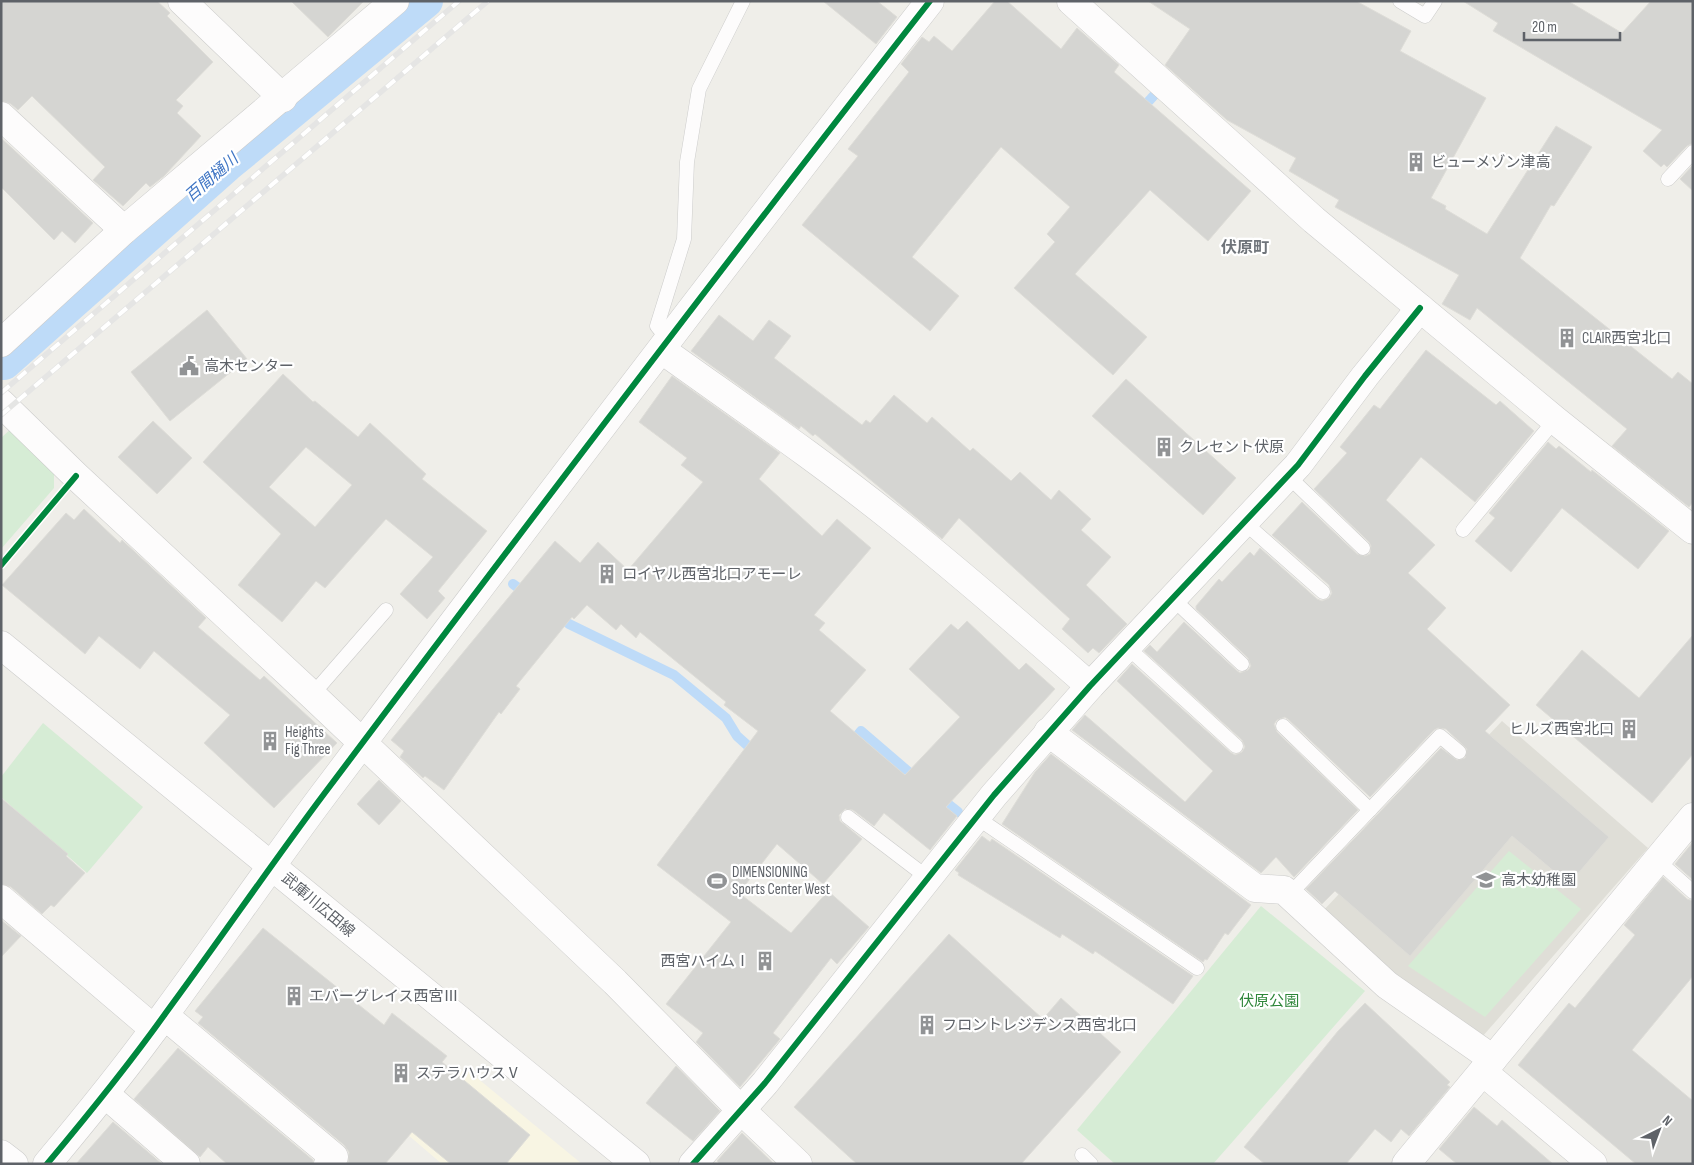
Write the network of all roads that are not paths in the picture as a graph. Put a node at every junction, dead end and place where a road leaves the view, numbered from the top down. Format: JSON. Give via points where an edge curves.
{"nodes":[{"id":1,"x":182,"y":1,"type":"edge"},
{"id":2,"x":394,"y":1,"type":"edge"},
{"id":3,"x":742,"y":1,"type":"edge"},
{"id":4,"x":930,"y":1,"type":"edge"},
{"id":5,"x":1071,"y":1,"type":"edge"},
{"id":6,"x":1400,"y":1,"type":"edge"},
{"id":7,"x":1435,"y":1,"type":"edge"},
{"id":8,"x":283,"y":98,"type":"junction"},
{"id":9,"x":1,"y":116,"type":"edge"},
{"id":10,"x":1693,"y":152,"type":"edge"},
{"id":11,"x":1668,"y":179,"type":"dead end"},
{"id":12,"x":124,"y":230,"type":"junction"},
{"id":13,"x":1420,"y":308,"type":"junction"},
{"id":14,"x":1,"y":343,"type":"edge"},
{"id":15,"x":665,"y":345,"type":"junction"},
{"id":16,"x":1,"y":403,"type":"edge"},
{"id":17,"x":1555,"y":420,"type":"junction"},
{"id":18,"x":1288,"y":476,"type":"junction"},
{"id":19,"x":1245,"y":523,"type":"junction"},
{"id":20,"x":1463,"y":530,"type":"dead end"},
{"id":21,"x":1693,"y":530,"type":"edge"},
{"id":22,"x":1363,"y":548,"type":"dead end"},
{"id":23,"x":1323,"y":592,"type":"dead end"},
{"id":24,"x":1173,"y":599,"type":"junction"},
{"id":25,"x":386,"y":610,"type":"dead end"},
{"id":26,"x":1,"y":645,"type":"edge"},
{"id":27,"x":1127,"y":647,"type":"junction"},
{"id":28,"x":1242,"y":664,"type":"dead end"},
{"id":29,"x":1090,"y":686,"type":"junction"},
{"id":30,"x":312,"y":695,"type":"junction"},
{"id":31,"x":1283,"y":726,"type":"dead end"},
{"id":32,"x":1048,"y":732,"type":"junction"},
{"id":33,"x":362,"y":743,"type":"junction"},
{"id":34,"x":1236,"y":746,"type":"dead end"},
{"id":35,"x":1459,"y":752,"type":"dead end"},
{"id":36,"x":1370,"y":810,"type":"junction"},
{"id":37,"x":848,"y":817,"type":"dead end"},
{"id":38,"x":976,"y":817,"type":"junction"},
{"id":39,"x":1693,"y":817,"type":"edge"},
{"id":40,"x":1657,"y":860,"type":"junction"},
{"id":41,"x":270,"y":865,"type":"junction"},
{"id":42,"x":928,"y":878,"type":"junction"},
{"id":43,"x":1693,"y":892,"type":"edge"},
{"id":44,"x":1289,"y":896,"type":"junction"},
{"id":45,"x":1,"y":899,"type":"edge"},
{"id":46,"x":1196,"y":968,"type":"dead end"},
{"id":47,"x":159,"y":1022,"type":"junction"},
{"id":48,"x":1488,"y":1066,"type":"junction"},
{"id":49,"x":105,"y":1094,"type":"junction"},
{"id":50,"x":741,"y":1110,"type":"junction"},
{"id":51,"x":1,"y":1154,"type":"edge"},
{"id":52,"x":14,"y":1164,"type":"edge"},
{"id":53,"x":47,"y":1164,"type":"edge"},
{"id":54,"x":186,"y":1164,"type":"edge"},
{"id":55,"x":328,"y":1164,"type":"edge"},
{"id":56,"x":636,"y":1164,"type":"edge"},
{"id":57,"x":693,"y":1164,"type":"edge"},
{"id":58,"x":798,"y":1164,"type":"edge"},
{"id":59,"x":1406,"y":1164,"type":"edge"},
{"id":60,"x":1593,"y":1164,"type":"edge"}],
"edges":[{"from":1,"to":8,"type":"street"},
{"from":2,"to":8,"type":"street"},
{"from":3,"to":15,"type":"lane","via":[[699,89],[687,162],[684,240],[657,326]]},
{"from":4,"to":15,"type":"street"},
{"from":5,"to":13,"type":"street","via":[[1314,220]]},
{"from":6,"to":7,"type":"lane","via":[[1425,16]]},
{"from":8,"to":12,"type":"street"},
{"from":9,"to":12,"type":"street"},
{"from":10,"to":11,"type":"lane"},
{"from":12,"to":14,"type":"street"},
{"from":13,"to":17,"type":"street"},
{"from":13,"to":18,"type":"street"},
{"from":15,"to":29,"type":"street","via":[[894,520]]},
{"from":15,"to":33,"type":"street"},
{"from":16,"to":30,"type":"street"},
{"from":17,"to":20,"type":"lane"},
{"from":17,"to":21,"type":"street"},
{"from":18,"to":19,"type":"street"},
{"from":18,"to":22,"type":"lane"},
{"from":19,"to":23,"type":"lane"},
{"from":19,"to":24,"type":"street"},
{"from":24,"to":27,"type":"street"},
{"from":24,"to":28,"type":"lane"},
{"from":25,"to":30,"type":"lane"},
{"from":26,"to":41,"type":"street","name":"武庫川広田線"},
{"from":27,"to":29,"type":"street"},
{"from":27,"to":34,"type":"lane"},
{"from":29,"to":32,"type":"street"},
{"from":30,"to":33,"type":"street"},
{"from":31,"to":36,"type":"lane"},
{"from":32,"to":38,"type":"street"},
{"from":32,"to":44,"type":"street","via":[[1255,888],[1284,890]]},
{"from":33,"to":41,"type":"street"},
{"from":33,"to":50,"type":"street","via":[[616,982]]},
{"from":35,"to":36,"type":"lane","via":[[1440,736]]},
{"from":36,"to":44,"type":"lane"},
{"from":37,"to":42,"type":"lane"},
{"from":38,"to":42,"type":"street"},
{"from":38,"to":46,"type":"lane"},
{"from":39,"to":40,"type":"street"},
{"from":40,"to":43,"type":"lane"},
{"from":40,"to":48,"type":"street"},
{"from":41,"to":47,"type":"street"},
{"from":41,"to":56,"type":"street","name":"武庫川広田線"},
{"from":42,"to":50,"type":"street"},
{"from":44,"to":48,"type":"street","via":[[1387,985]]},
{"from":45,"to":47,"type":"street"},
{"from":47,"to":49,"type":"street"},
{"from":47,"to":55,"type":"street","via":[[334,1156]]},
{"from":48,"to":59,"type":"street"},
{"from":48,"to":60,"type":"street"},
{"from":49,"to":53,"type":"street"},
{"from":49,"to":54,"type":"street"},
{"from":50,"to":57,"type":"street"},
{"from":50,"to":58,"type":"street"},
{"from":51,"to":52,"type":"street"}]}
